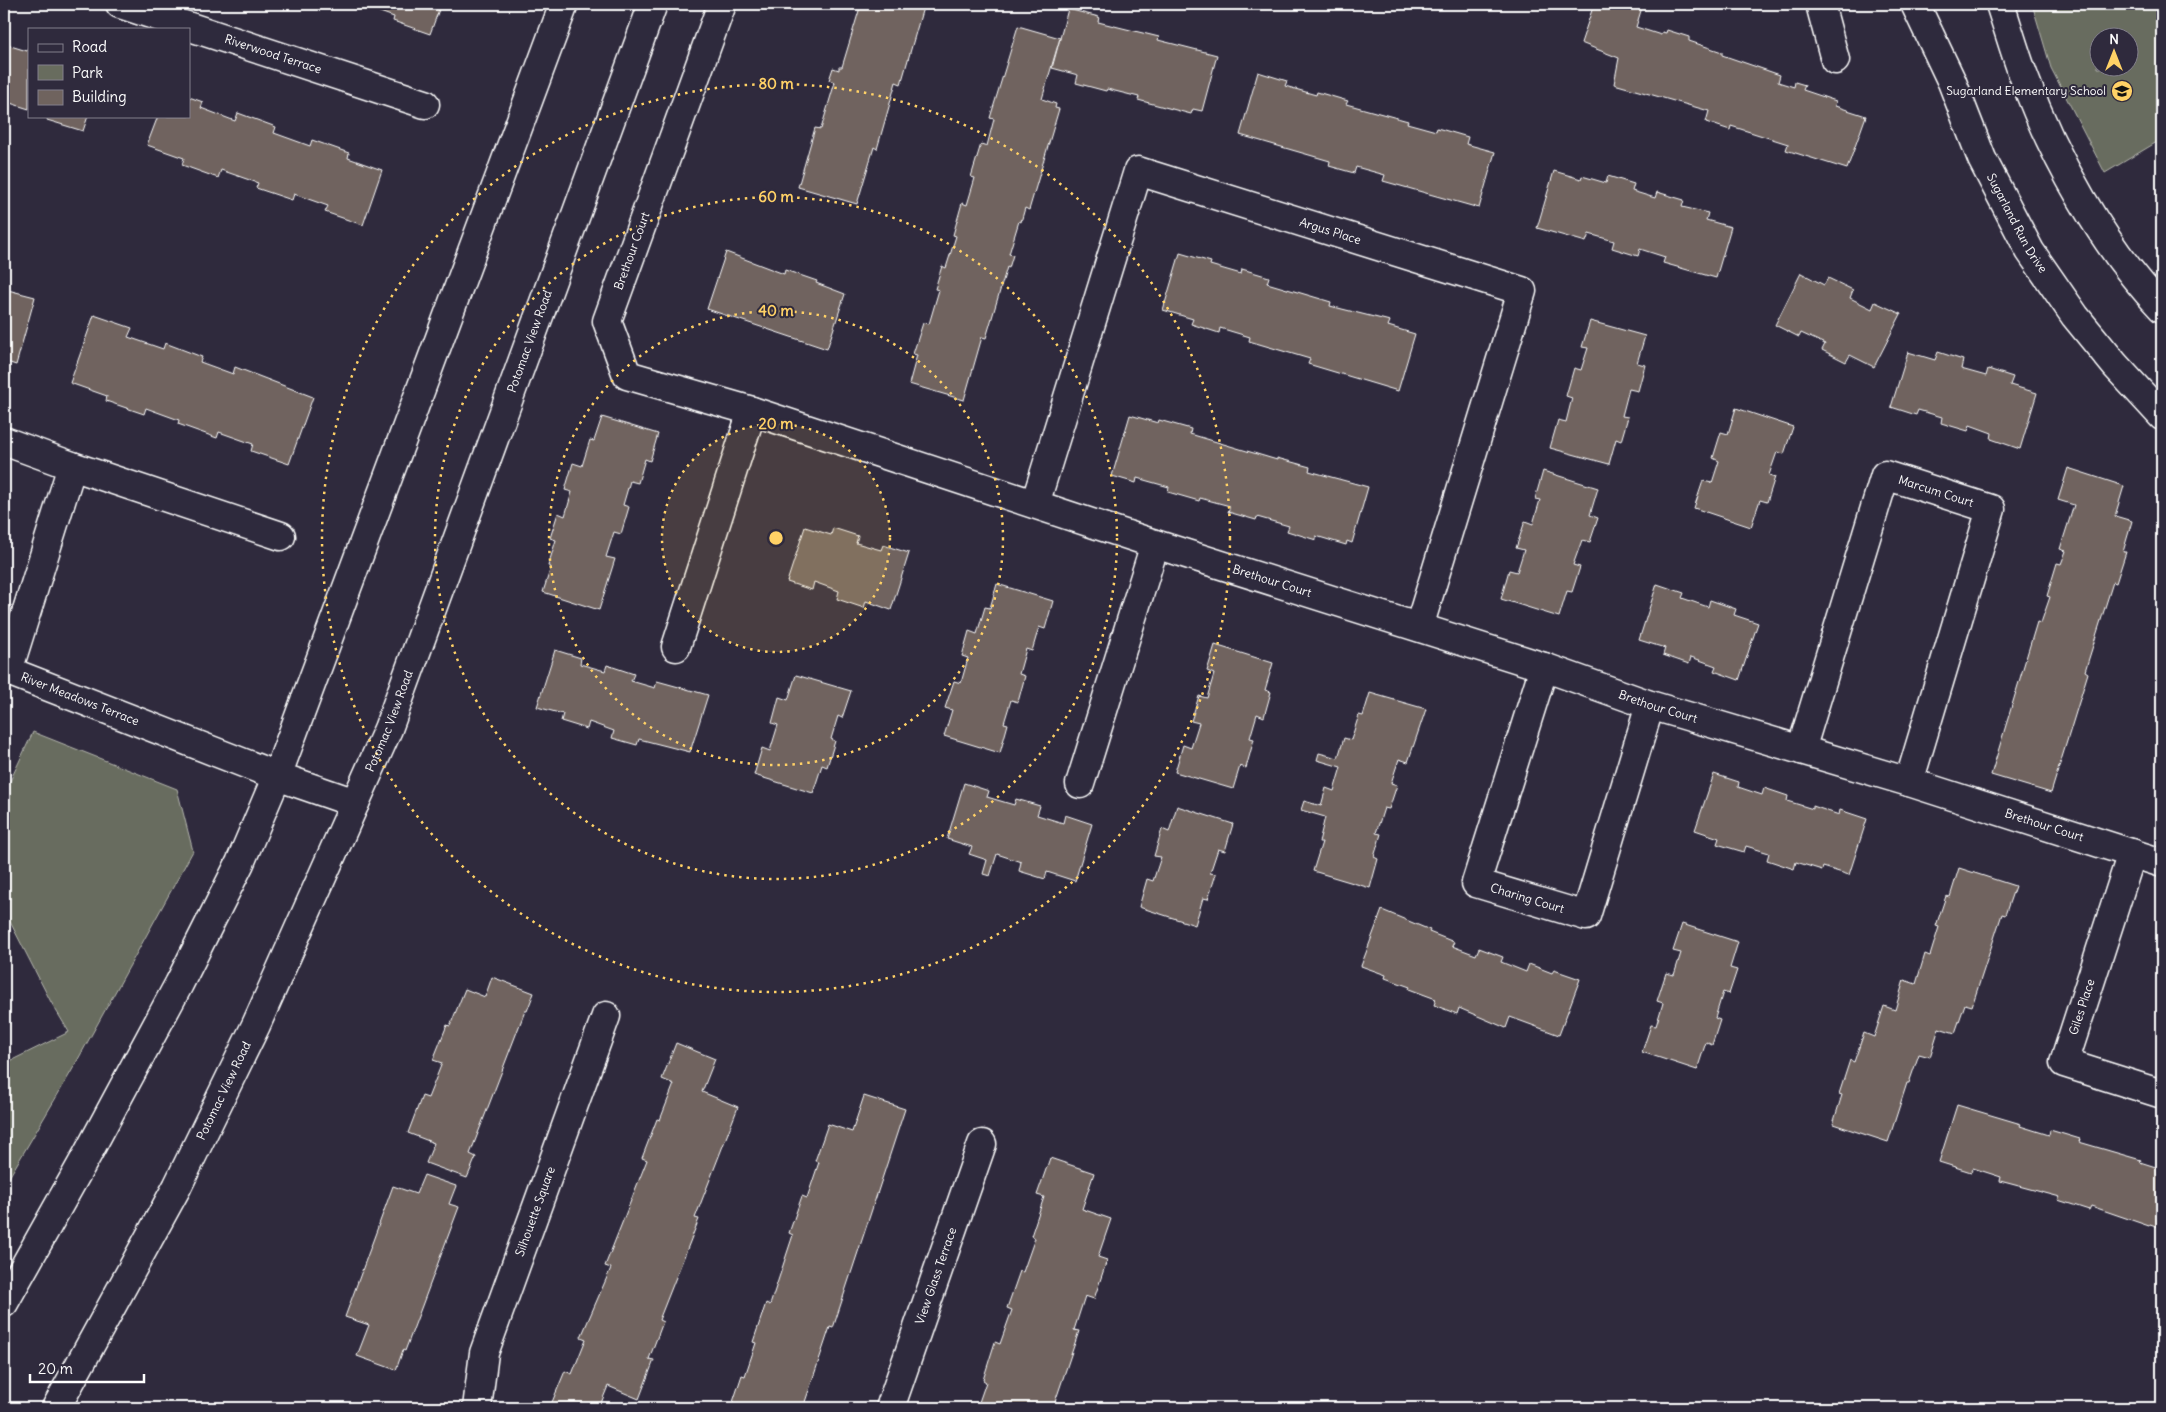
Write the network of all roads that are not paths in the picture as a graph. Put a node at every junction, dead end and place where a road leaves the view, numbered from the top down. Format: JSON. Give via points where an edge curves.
{"nodes":[{"id":1,"x":120,"y":4,"type":"edge"},
{"id":2,"x":564,"y":4,"type":"edge"},
{"id":3,"x":653,"y":4,"type":"edge"},
{"id":4,"x":722,"y":4,"type":"edge"},
{"id":5,"x":1820,"y":4,"type":"edge"},
{"id":6,"x":1915,"y":4,"type":"edge"},
{"id":7,"x":2000,"y":4,"type":"edge"},
{"id":8,"x":1835,"y":60,"type":"dead end"},
{"id":9,"x":425,"y":104,"type":"dead end"},
{"id":10,"x":2162,"y":308,"type":"edge"},
{"id":11,"x":752,"y":411,"type":"junction"},
{"id":12,"x":2162,"y":416,"type":"edge"},
{"id":13,"x":4,"y":440,"type":"edge"},
{"id":14,"x":72,"y":466,"type":"junction"},
{"id":15,"x":1035,"y":504,"type":"junction"},
{"id":16,"x":281,"y":536,"type":"dead end"},
{"id":17,"x":1155,"y":544,"type":"junction"},
{"id":18,"x":1419,"y":627,"type":"junction"},
{"id":19,"x":676,"y":647,"type":"dead end"},
{"id":20,"x":1544,"y":667,"type":"junction"},
{"id":21,"x":1650,"y":705,"type":"junction"},
{"id":22,"x":1801,"y":750,"type":"junction"},
{"id":23,"x":277,"y":776,"type":"junction"},
{"id":24,"x":1909,"y":782,"type":"junction"},
{"id":25,"x":1080,"y":784,"type":"dead end"},
{"id":26,"x":355,"y":803,"type":"junction"},
{"id":27,"x":2132,"y":853,"type":"junction"},
{"id":28,"x":2162,"y":863,"type":"edge"},
{"id":29,"x":606,"y":1016,"type":"dead end"},
{"id":30,"x":2162,"y":1094,"type":"edge"},
{"id":31,"x":982,"y":1144,"type":"dead end"},
{"id":32,"x":4,"y":1303,"type":"edge"},
{"id":33,"x":56,"y":1408,"type":"edge"},
{"id":34,"x":477,"y":1408,"type":"edge"},
{"id":35,"x":890,"y":1408,"type":"edge"}],
"edges":[{"from":1,"to":9,"type":"street","name":"Riverwood Terrace"},
{"from":2,"to":23,"type":"street"},
{"from":3,"to":26,"type":"street","name":"Potomac View Road","via":[[392,720]]},
{"from":4,"to":11,"type":"street","name":"Brethour Court","via":[[607,321],[628,375]]},
{"from":5,"to":8,"type":"street"},
{"from":6,"to":12,"type":"street","name":"Sugarland Run Drive","via":[[1952,82],[1982,159],[2030,251],[2075,316]]},
{"from":7,"to":10,"type":"street","via":[[2024,78],[2056,152],[2116,251]]},
{"from":11,"to":15,"type":"street","name":"Brethour Court"},
{"from":11,"to":19,"type":"street"},
{"from":13,"to":14,"type":"street"},
{"from":14,"to":16,"type":"street"},
{"from":14,"to":23,"type":"street","name":"River Meadows Terrace","via":[[8,671]]},
{"from":15,"to":17,"type":"street","name":"Brethour Court"},
{"from":15,"to":18,"type":"street","name":"Argus Place","via":[[1138,171],[1522,291]]},
{"from":17,"to":18,"type":"street","name":"Brethour Court"},
{"from":17,"to":25,"type":"street"},
{"from":18,"to":20,"type":"street","name":"Brethour Court"},
{"from":20,"to":21,"type":"street","name":"Brethour Court"},
{"from":20,"to":21,"type":"street","name":"Charing Court","via":[[1476,883],[1586,916]]},
{"from":21,"to":22,"type":"street","name":"Brethour Court"},
{"from":22,"to":24,"type":"street","name":"Brethour Court"},
{"from":22,"to":24,"type":"street","name":"Marcum Court","via":[[1885,475],[1991,509]]},
{"from":23,"to":26,"type":"street","name":"River Meadows Terrace"},
{"from":23,"to":32,"type":"street","via":[[240,863],[179,984]]},
{"from":24,"to":27,"type":"street","name":"Brethour Court"},
{"from":26,"to":33,"type":"street","name":"Potomac View Road","via":[[256,1025],[181,1178]]},
{"from":27,"to":28,"type":"street","name":"Brethour Court"},
{"from":27,"to":30,"type":"street","name":"Giles Place","via":[[2064,1063]]},
{"from":29,"to":34,"type":"street","name":"Silhouette Square","via":[[484,1353]]},
{"from":31,"to":35,"type":"street","name":"View Glass Terrace"}]}
